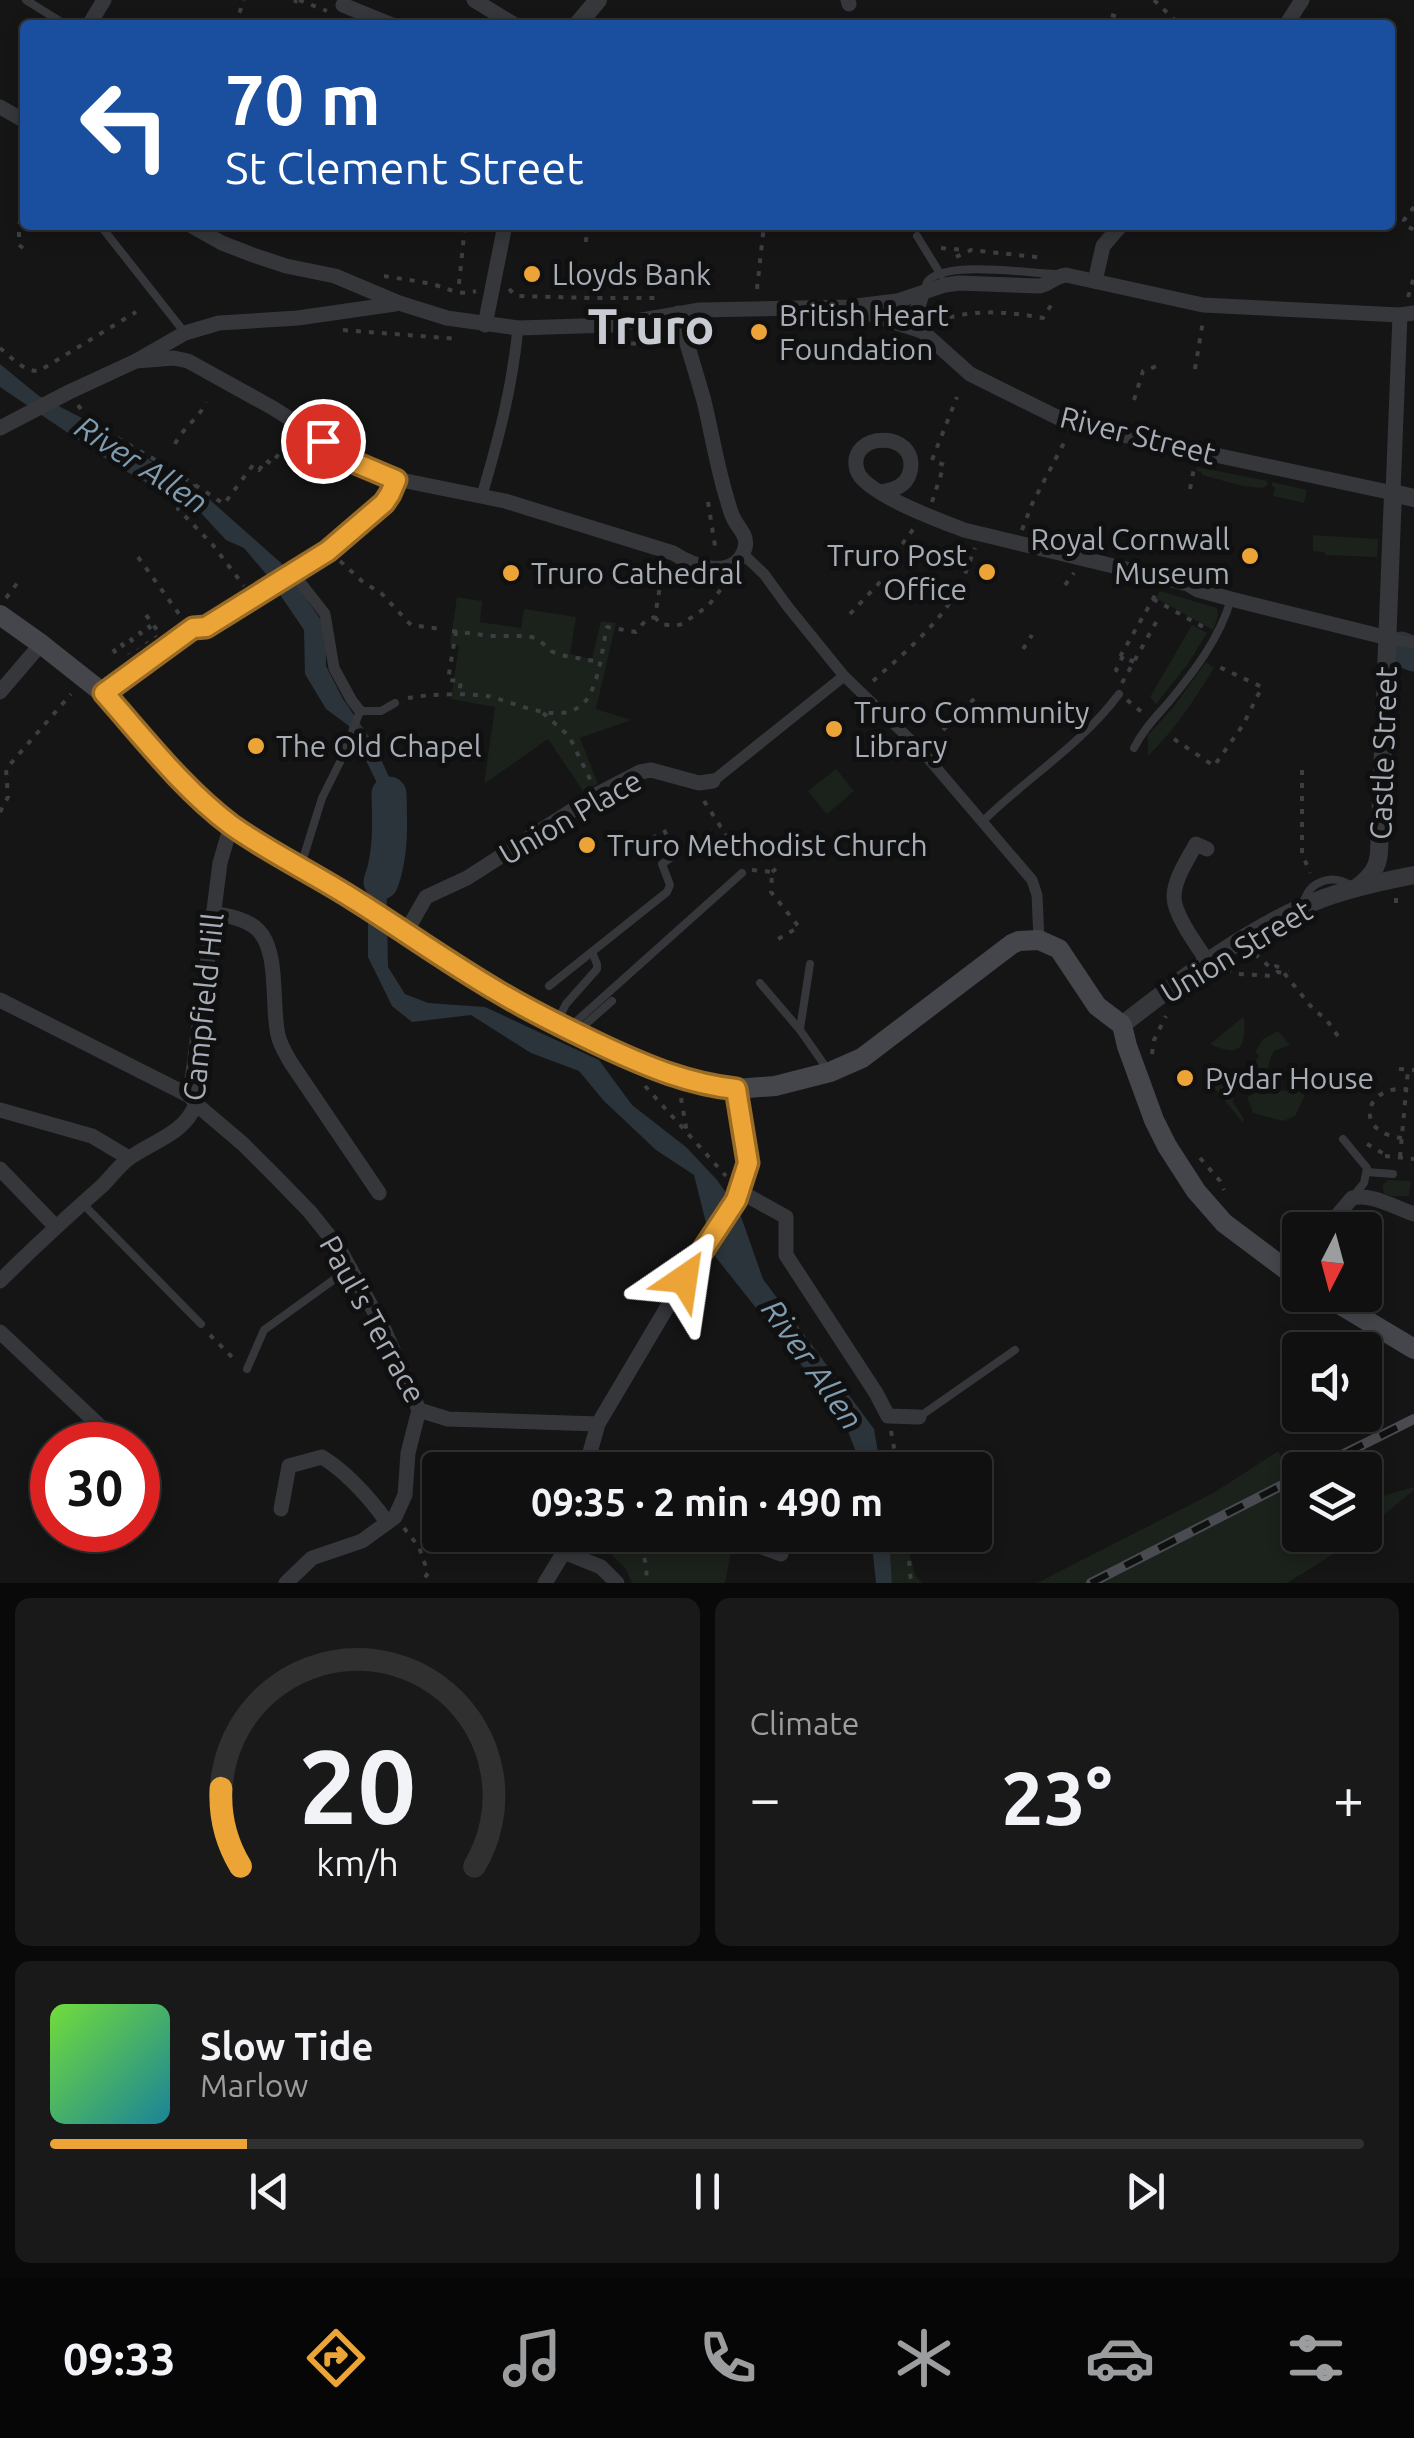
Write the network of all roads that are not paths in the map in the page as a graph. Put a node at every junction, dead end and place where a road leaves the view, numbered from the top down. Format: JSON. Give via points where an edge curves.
{"nodes":[{"id":1,"x":26,"y":0,"type":"edge"},
{"id":2,"x":474,"y":0,"type":"edge"},
{"id":3,"x":598,"y":0,"type":"edge"},
{"id":4,"x":342,"y":2,"type":"edge"},
{"id":5,"x":58,"y":20,"type":"edge"},
{"id":6,"x":381,"y":20,"type":"edge"},
{"id":7,"x":507,"y":20,"type":"edge"},
{"id":8,"x":581,"y":20,"type":"edge"},
{"id":9,"x":104,"y":230,"type":"edge"},
{"id":10,"x":198,"y":230,"type":"edge"},
{"id":11,"x":505,"y":230,"type":"edge"},
{"id":12,"x":1117,"y":230,"type":"edge"},
{"id":13,"x":917,"y":236,"type":"dead end"},
{"id":14,"x":943,"y":279,"type":"junction"},
{"id":15,"x":1095,"y":281,"type":"junction"},
{"id":16,"x":922,"y":294,"type":"junction"},
{"id":17,"x":399,"y":303,"type":"junction"},
{"id":18,"x":848,"y":307,"type":"junction"},
{"id":19,"x":1406,"y":311,"type":"edge"},
{"id":20,"x":678,"y":312,"type":"junction"},
{"id":21,"x":485,"y":325,"type":"junction"},
{"id":22,"x":930,"y":327,"type":"junction"},
{"id":23,"x":518,"y":328,"type":"junction"},
{"id":24,"x":185,"y":333,"type":"junction"},
{"id":25,"x":136,"y":362,"type":"junction"},
{"id":26,"x":0,"y":428,"type":"edge"},
{"id":27,"x":396,"y":480,"type":"junction"},
{"id":28,"x":880,"y":492,"type":"dead end"},
{"id":29,"x":1393,"y":492,"type":"junction"},
{"id":30,"x":482,"y":495,"type":"junction"},
{"id":31,"x":1414,"y":498,"type":"edge"},
{"id":32,"x":737,"y":560,"type":"junction"},
{"id":33,"x":293,"y":572,"type":"junction"},
{"id":34,"x":1230,"y":599,"type":"junction"},
{"id":35,"x":4,"y":604,"type":"edge"},
{"id":36,"x":1388,"y":638,"type":"junction"},
{"id":37,"x":1414,"y":642,"type":"edge"},
{"id":38,"x":41,"y":644,"type":"junction"},
{"id":39,"x":844,"y":676,"type":"junction"},
{"id":40,"x":1119,"y":691,"type":"road end"},
{"id":41,"x":0,"y":692,"type":"edge"},
{"id":42,"x":104,"y":693,"type":"junction"},
{"id":43,"x":395,"y":703,"type":"road end"},
{"id":44,"x":359,"y":713,"type":"junction"},
{"id":45,"x":1134,"y":748,"type":"dead end"},
{"id":46,"x":711,"y":782,"type":"joint"},
{"id":47,"x":983,"y":821,"type":"junction"},
{"id":48,"x":231,"y":825,"type":"junction"},
{"id":49,"x":1184,"y":832,"type":"dead end"},
{"id":50,"x":1379,"y":852,"type":"junction"},
{"id":51,"x":675,"y":855,"type":"road end"},
{"id":52,"x":300,"y":867,"type":"junction"},
{"id":53,"x":1414,"y":872,"type":"edge"},
{"id":54,"x":742,"y":873,"type":"dead end"},
{"id":55,"x":1356,"y":887,"type":"junction"},
{"id":56,"x":213,"y":913,"type":"junction"},
{"id":57,"x":406,"y":932,"type":"junction"},
{"id":58,"x":1039,"y":940,"type":"junction"},
{"id":59,"x":592,"y":952,"type":"junction"},
{"id":60,"x":810,"y":964,"type":"dead end"},
{"id":61,"x":1217,"y":966,"type":"junction"},
{"id":62,"x":760,"y":983,"type":"dead end"},
{"id":63,"x":549,"y":986,"type":"dead end"},
{"id":64,"x":0,"y":1000,"type":"edge"},
{"id":65,"x":612,"y":1001,"type":"dead end"},
{"id":66,"x":1122,"y":1025,"type":"junction"},
{"id":67,"x":566,"y":1028,"type":"junction"},
{"id":68,"x":800,"y":1030,"type":"junction"},
{"id":69,"x":830,"y":1072,"type":"junction"},
{"id":70,"x":736,"y":1089,"type":"junction"},
{"id":71,"x":193,"y":1100,"type":"junction"},
{"id":72,"x":0,"y":1110,"type":"edge"},
{"id":73,"x":1343,"y":1139,"type":"dead end"},
{"id":74,"x":129,"y":1158,"type":"junction"},
{"id":75,"x":0,"y":1169,"type":"edge"},
{"id":76,"x":1391,"y":1169,"type":"road end"},
{"id":77,"x":1367,"y":1172,"type":"junction"},
{"id":78,"x":378,"y":1194,"type":"dead end"},
{"id":79,"x":737,"y":1195,"type":"junction"},
{"id":80,"x":1352,"y":1198,"type":"junction"},
{"id":81,"x":82,"y":1202,"type":"junction"},
{"id":82,"x":1340,"y":1212,"type":"edge"},
{"id":83,"x":1414,"y":1214,"type":"edge"},
{"id":84,"x":55,"y":1226,"type":"junction"},
{"id":85,"x":1282,"y":1261,"type":"edge"},
{"id":86,"x":350,"y":1268,"type":"junction"},
{"id":87,"x":0,"y":1281,"type":"edge"},
{"id":88,"x":1352,"y":1312,"type":"edge"},
{"id":89,"x":201,"y":1324,"type":"road end"},
{"id":90,"x":0,"y":1332,"type":"edge"},
{"id":91,"x":1016,"y":1350,"type":"dead end"},
{"id":92,"x":1414,"y":1350,"type":"edge"},
{"id":93,"x":243,"y":1367,"type":"road end"},
{"id":94,"x":419,"y":1410,"type":"junction"},
{"id":95,"x":919,"y":1416,"type":"joint"},
{"id":96,"x":96,"y":1422,"type":"edge"},
{"id":97,"x":598,"y":1424,"type":"junction"},
{"id":98,"x":590,"y":1452,"type":"edge"},
{"id":99,"x":282,"y":1509,"type":"dead end"},
{"id":100,"x":391,"y":1520,"type":"junction"},
{"id":101,"x":564,"y":1552,"type":"joint"},
{"id":102,"x":777,"y":1552,"type":"edge"},
{"id":103,"x":782,"y":1554,"type":"dead end"},
{"id":104,"x":286,"y":1583,"type":"edge"},
{"id":105,"x":545,"y":1583,"type":"edge"},
{"id":106,"x":617,"y":1583,"type":"edge"}],
"edges":[{"from":1,"to":5,"type":"lane"},
{"from":2,"to":7,"type":"street"},
{"from":3,"to":8,"type":"street"},
{"from":4,"to":6,"type":"street"},
{"from":9,"to":24,"type":"lane"},
{"from":10,"to":17,"type":"street","via":[[222,244],[335,276]]},
{"from":11,"to":21,"type":"street"},
{"from":12,"to":15,"type":"street","via":[[1103,246]]},
{"from":13,"to":14,"type":"lane"},
{"from":14,"to":15,"type":"street","via":[[1039,286],[1059,276]]},
{"from":14,"to":16,"type":"street"},
{"from":15,"to":19,"type":"street","via":[[1203,305]]},
{"from":16,"to":18,"type":"street"},
{"from":16,"to":22,"type":"street","via":[[916,313]]},
{"from":17,"to":21,"type":"street"},
{"from":17,"to":24,"type":"street","via":[[219,323]]},
{"from":18,"to":20,"type":"street"},
{"from":18,"to":22,"type":"street","name":"River Street"},
{"from":19,"to":29,"type":"street"},
{"from":20,"to":23,"type":"street","via":[[613,326]]},
{"from":20,"to":32,"type":"street","via":[[726,496],[746,541]]},
{"from":21,"to":23,"type":"street"},
{"from":22,"to":29,"type":"street","name":"River Street","via":[[970,374],[1071,424]]},
{"from":23,"to":30,"type":"street","via":[[514,376]]},
{"from":24,"to":25,"type":"street"},
{"from":25,"to":26,"type":"street"},
{"from":25,"to":27,"type":"street","via":[[188,361]]},
{"from":27,"to":30,"type":"street"},
{"from":27,"to":33,"type":"street","via":[[384,503]]},
{"from":28,"to":34,"type":"street","via":[[964,530]]},
{"from":29,"to":31,"type":"street"},
{"from":29,"to":36,"type":"street","name":"Castle Street"},
{"from":30,"to":32,"type":"street","via":[[707,568]]},
{"from":32,"to":39,"type":"street","via":[[764,574]]},
{"from":33,"to":42,"type":"street","via":[[206,627],[193,628]]},
{"from":33,"to":44,"type":"street","via":[[326,614],[334,668]]},
{"from":34,"to":36,"type":"street"},
{"from":34,"to":45,"type":"lane","via":[[1208,648]]},
{"from":35,"to":38,"type":"main road"},
{"from":36,"to":37,"type":"street"},
{"from":36,"to":50,"type":"street","name":"Castle Street"},
{"from":38,"to":41,"type":"street"},
{"from":38,"to":42,"type":"main road"},
{"from":39,"to":46,"type":"street"},
{"from":39,"to":47,"type":"street"},
{"from":40,"to":47,"type":"lane","via":[[1085,733]]},
{"from":42,"to":48,"type":"main road"},
{"from":43,"to":44,"type":"lane"},
{"from":44,"to":52,"type":"lane"},
{"from":46,"to":57,"type":"street","name":"Union Place","via":[[640,772],[426,897]]},
{"from":47,"to":58,"type":"street","via":[[1035,888]]},
{"from":48,"to":52,"type":"main road"},
{"from":48,"to":56,"type":"street","name":"Campfield Hill"},
{"from":49,"to":61,"type":"street","via":[[1201,846],[1176,884],[1174,899]]},
{"from":50,"to":53,"type":"street","name":"Union Street"},
{"from":50,"to":55,"type":"street","name":"Castle Street","via":[[1374,872]]},
{"from":51,"to":59,"type":"lane","via":[[662,864],[667,892]]},
{"from":52,"to":57,"type":"main road"},
{"from":53,"to":55,"type":"street","name":"Union Street"},
{"from":54,"to":67,"type":"lane"},
{"from":55,"to":61,"type":"street","name":"Union Street","via":[[1286,914]]},
{"from":56,"to":71,"type":"street","name":"Campfield Hill"},
{"from":56,"to":78,"type":"street","via":[[245,921],[265,939],[280,1042]]},
{"from":57,"to":67,"type":"main road"},
{"from":58,"to":66,"type":"main road","via":[[1059,949],[1096,1006]]},
{"from":58,"to":69,"type":"main road","via":[[1005,948],[862,1058]]},
{"from":59,"to":63,"type":"lane"},
{"from":59,"to":67,"type":"lane","via":[[595,973],[566,1004]]},
{"from":60,"to":68,"type":"lane"},
{"from":61,"to":66,"type":"street","name":"Union Street"},
{"from":62,"to":68,"type":"lane"},
{"from":64,"to":71,"type":"street","name":"Paul's Terrace"},
{"from":65,"to":67,"type":"lane"},
{"from":66,"to":85,"type":"main road","via":[[1154,1120],[1196,1191],[1224,1223]]},
{"from":67,"to":70,"type":"main road","via":[[678,1078]]},
{"from":68,"to":69,"type":"lane"},
{"from":69,"to":70,"type":"main road"},
{"from":70,"to":79,"type":"street","via":[[748,1163]]},
{"from":71,"to":74,"type":"street","name":"Campfield Hill","via":[[191,1116],[175,1132]]},
{"from":71,"to":86,"type":"street","name":"Paul's Terrace","via":[[310,1212]]},
{"from":72,"to":74,"type":"street","via":[[92,1136]]},
{"from":73,"to":77,"type":"lane"},
{"from":74,"to":81,"type":"street","name":"Campfield Hill"},
{"from":75,"to":84,"type":"street"},
{"from":76,"to":77,"type":"lane"},
{"from":77,"to":80,"type":"lane"},
{"from":79,"to":95,"type":"street","via":[[786,1217],[786,1255],[888,1416]]},
{"from":79,"to":97,"type":"street"},
{"from":80,"to":82,"type":"street"},
{"from":80,"to":83,"type":"street"},
{"from":81,"to":84,"type":"street","name":"Campfield Hill"},
{"from":81,"to":89,"type":"lane"},
{"from":84,"to":87,"type":"street","name":"Campfield Hill"},
{"from":86,"to":93,"type":"lane","via":[[264,1330]]},
{"from":86,"to":94,"type":"street","name":"Paul's Terrace"},
{"from":88,"to":92,"type":"main road"},
{"from":90,"to":96,"type":"street"},
{"from":91,"to":95,"type":"lane"},
{"from":94,"to":97,"type":"street","name":"Paul's Terrace","via":[[448,1419]]},
{"from":94,"to":100,"type":"street","via":[[405,1495]]},
{"from":97,"to":98,"type":"street"},
{"from":99,"to":100,"type":"street","via":[[289,1466],[322,1458]]},
{"from":100,"to":104,"type":"street","via":[[362,1541],[312,1558]]},
{"from":101,"to":105,"type":"street"},
{"from":101,"to":106,"type":"street"},
{"from":102,"to":103,"type":"street"}]}
